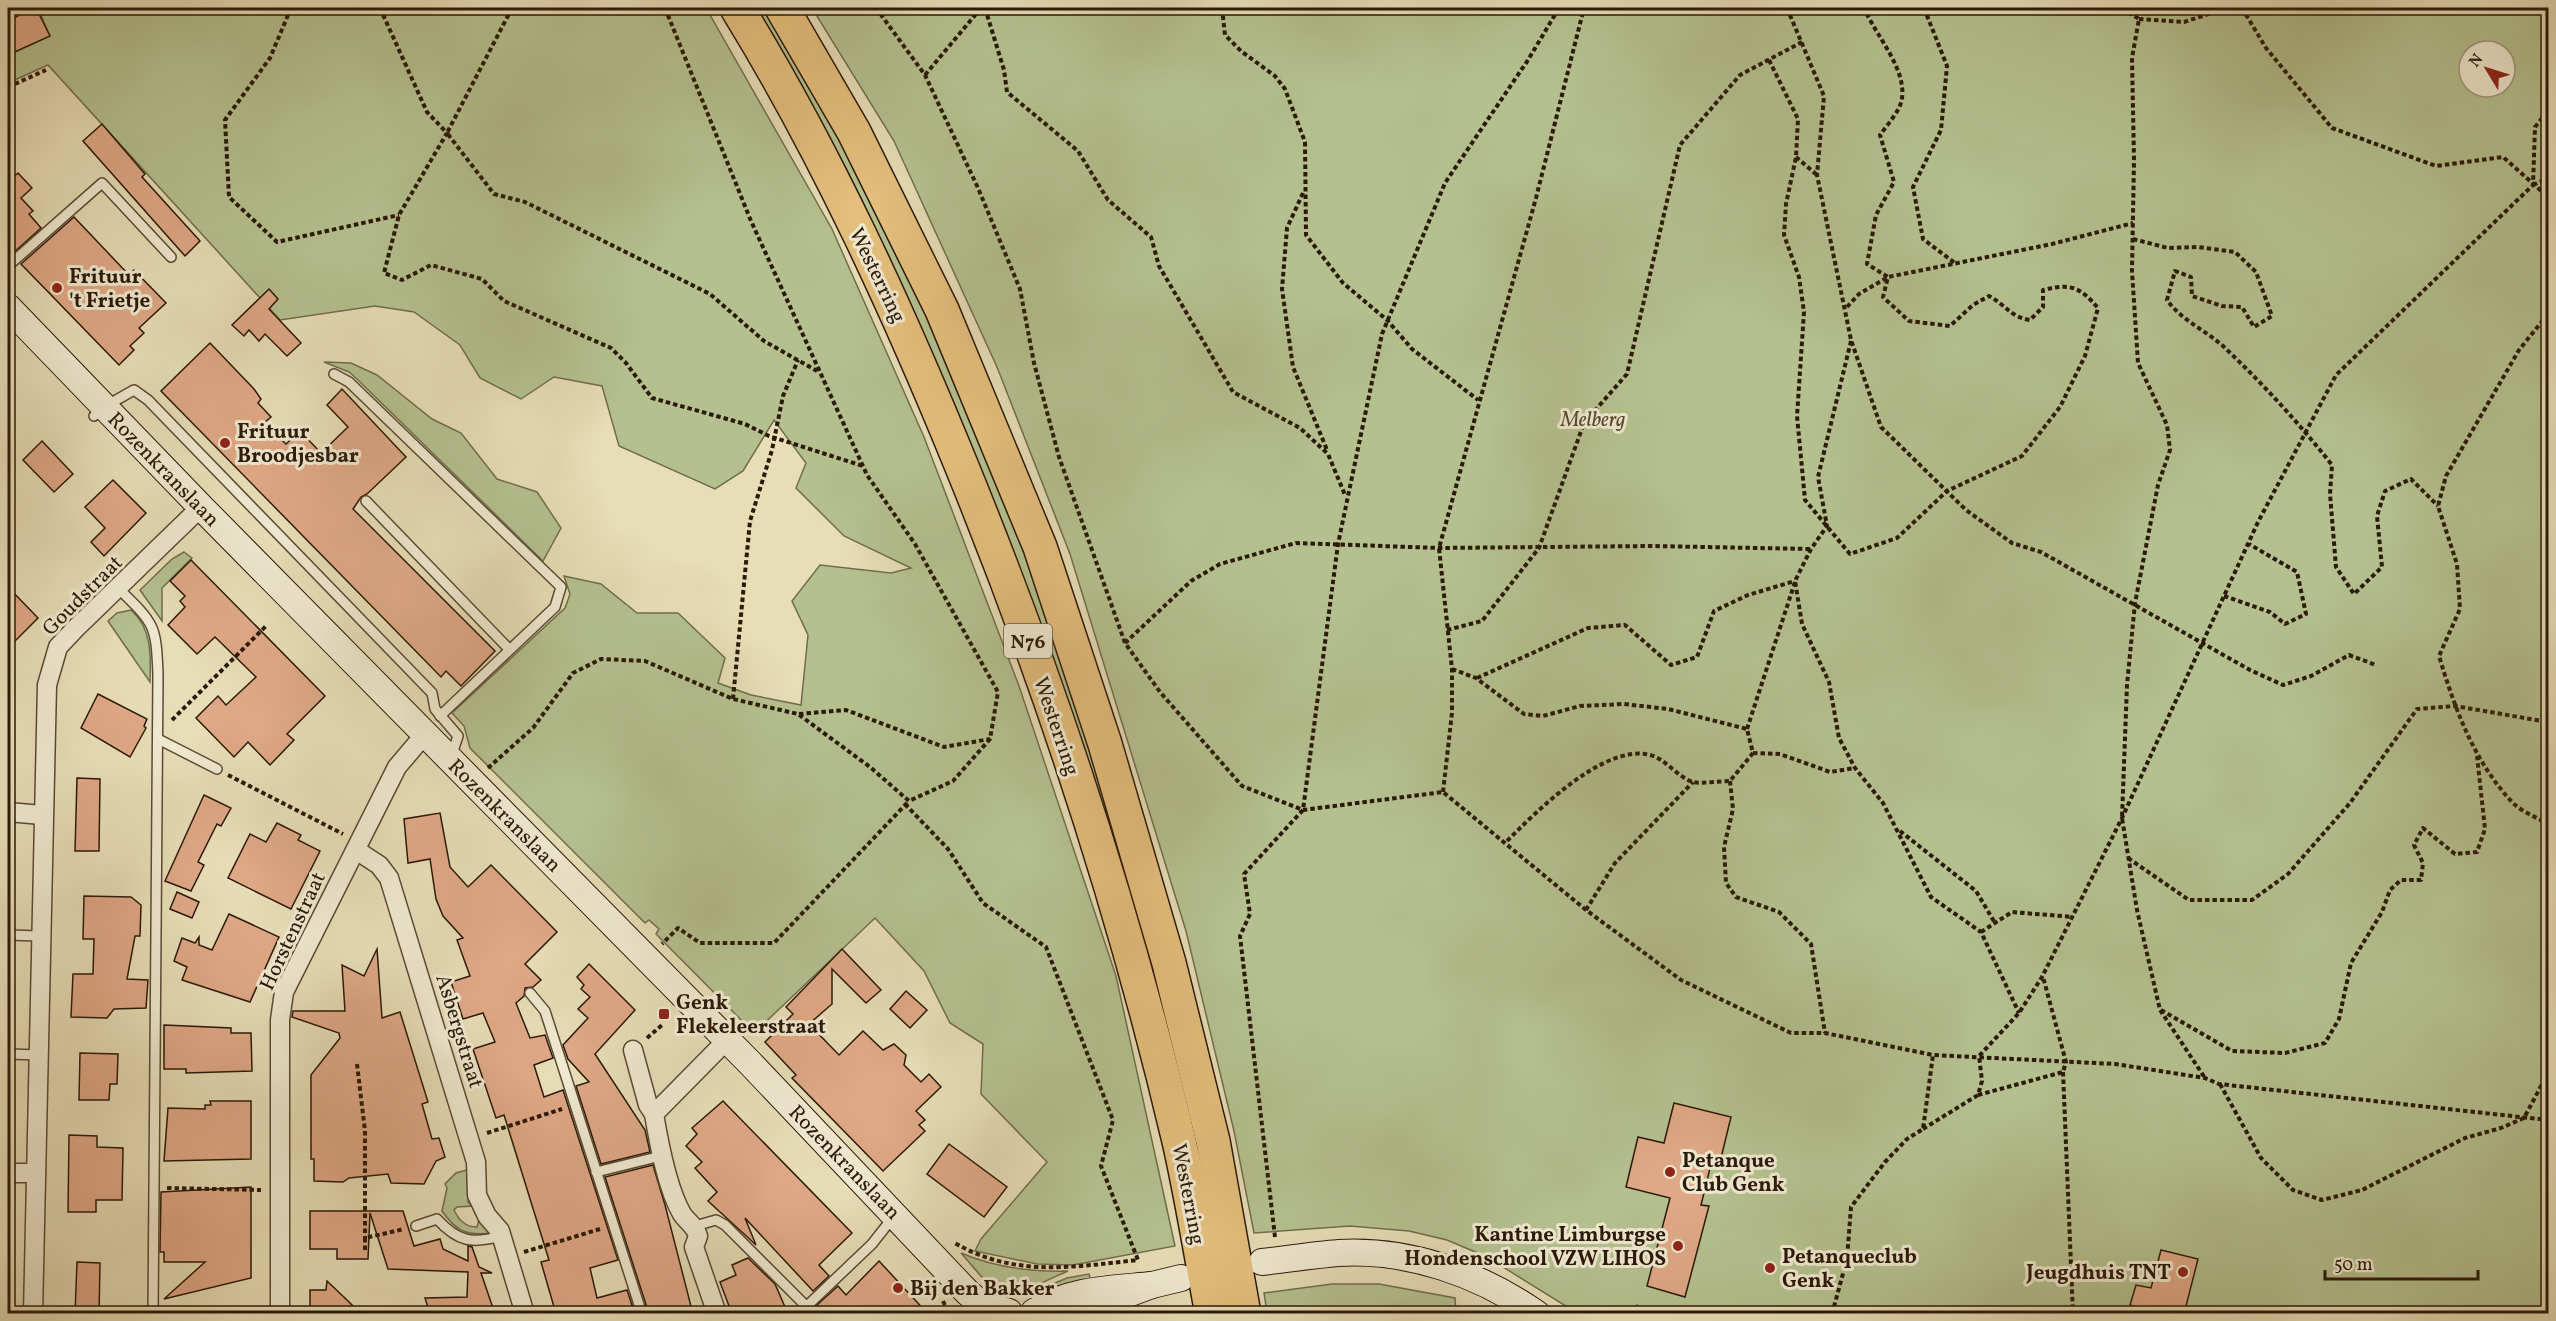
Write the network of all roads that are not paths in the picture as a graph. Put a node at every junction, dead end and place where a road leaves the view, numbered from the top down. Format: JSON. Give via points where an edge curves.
{"nodes":[{"id":1,"x":737,"y":8,"type":"edge"},
{"id":2,"x":782,"y":8,"type":"edge"},
{"id":3,"x":171,"y":257,"type":"dead end"},
{"id":4,"x":8,"y":266,"type":"edge"},
{"id":5,"x":8,"y":307,"type":"edge"},
{"id":6,"x":8,"y":326,"type":"edge"},
{"id":7,"x":334,"y":374,"type":"dead end"},
{"id":8,"x":99,"y":411,"type":"junction"},
{"id":9,"x":366,"y":501,"type":"dead end"},
{"id":10,"x":196,"y":512,"type":"junction"},
{"id":11,"x":119,"y":589,"type":"junction"},
{"id":12,"x":509,"y":649,"type":"junction"},
{"id":13,"x":427,"y":731,"type":"junction"},
{"id":14,"x":158,"y":736,"type":"junction"},
{"id":15,"x":217,"y":769,"type":"road end"},
{"id":16,"x":8,"y":812,"type":"edge"},
{"id":17,"x":42,"y":815,"type":"junction"},
{"id":18,"x":357,"y":850,"type":"junction"},
{"id":19,"x":8,"y":935,"type":"edge"},
{"id":20,"x":40,"y":936,"type":"junction"},
{"id":21,"x":530,"y":993,"type":"dead end"},
{"id":22,"x":722,"y":1045,"type":"junction"},
{"id":23,"x":633,"y":1050,"type":"dead end"},
{"id":24,"x":8,"y":1054,"type":"edge"},
{"id":25,"x":40,"y":1055,"type":"junction"},
{"id":26,"x":654,"y":1114,"type":"junction"},
{"id":27,"x":661,"y":1156,"type":"junction"},
{"id":28,"x":596,"y":1172,"type":"junction"},
{"id":29,"x":8,"y":1173,"type":"edge"},
{"id":30,"x":36,"y":1173,"type":"junction"},
{"id":31,"x":887,"y":1225,"type":"junction"},
{"id":32,"x":416,"y":1226,"type":"road end"},
{"id":33,"x":695,"y":1226,"type":"junction"},
{"id":34,"x":501,"y":1236,"type":"junction"},
{"id":35,"x":1262,"y":1262,"type":"dead end"},
{"id":36,"x":1181,"y":1278,"type":"dead end"},
{"id":37,"x":1152,"y":1284,"type":"junction"},
{"id":38,"x":807,"y":1306,"type":"junction"},
{"id":39,"x":1021,"y":1313,"type":"edge"},
{"id":40,"x":33,"y":1314,"type":"edge"},
{"id":41,"x":153,"y":1314,"type":"edge"},
{"id":42,"x":280,"y":1314,"type":"edge"},
{"id":43,"x":525,"y":1314,"type":"edge"},
{"id":44,"x":642,"y":1314,"type":"edge"},
{"id":45,"x":717,"y":1314,"type":"edge"},
{"id":46,"x":814,"y":1314,"type":"edge"},
{"id":47,"x":965,"y":1314,"type":"edge"},
{"id":48,"x":1074,"y":1314,"type":"edge"},
{"id":49,"x":1212,"y":1314,"type":"edge"},
{"id":50,"x":1244,"y":1314,"type":"edge"},
{"id":51,"x":1537,"y":1314,"type":"edge"}],
"edges":[{"from":1,"to":49,"type":"highway","name":"Westerring","number":"N76","via":[[822,160],[915,352],[1005,572],[1136,972],[1179,1144]]},
{"from":2,"to":50,"type":"highway","name":"Westerring","number":"N76","via":[[854,132],[942,310],[1040,547],[1105,744],[1169,963],[1213,1141]]},
{"from":3,"to":4,"type":"lane","via":[[102,183]]},
{"from":5,"to":8,"type":"street","name":"Rozenkranslaan"},
{"from":6,"to":8,"type":"street","name":"Rozenkranslaan"},
{"from":7,"to":12,"type":"lane","via":[[349,382],[561,587],[555,607]]},
{"from":8,"to":10,"type":"street","name":"Rozenkranslaan"},
{"from":8,"to":13,"type":"lane","via":[[134,390],[148,400],[432,693],[435,709]]},
{"from":9,"to":12,"type":"lane"},
{"from":10,"to":11,"type":"street","name":"Goudstraat"},
{"from":10,"to":13,"type":"street","name":"Rozenkranslaan"},
{"from":11,"to":14,"type":"lane","via":[[145,614],[156,633]]},
{"from":11,"to":17,"type":"street","name":"Goudstraat","via":[[58,647],[51,662]]},
{"from":12,"to":13,"type":"lane"},
{"from":13,"to":18,"type":"street","name":"Horstenstraat","via":[[397,767]]},
{"from":13,"to":22,"type":"street","name":"Rozenkranslaan"},
{"from":13,"to":22,"type":"street","name":"Rozenkranslaan"},
{"from":14,"to":15,"type":"lane"},
{"from":14,"to":41,"type":"lane"},
{"from":16,"to":17,"type":"street"},
{"from":17,"to":20,"type":"street","name":"Goudstraat"},
{"from":18,"to":34,"type":"street","name":"Asbergstraat","via":[[379,865],[389,878],[476,1162],[477,1195]]},
{"from":18,"to":42,"type":"street","name":"Horstenstraat","via":[[284,992],[280,1020]]},
{"from":19,"to":20,"type":"lane"},
{"from":20,"to":25,"type":"street","name":"Goudstraat"},
{"from":21,"to":28,"type":"lane","via":[[544,1011]]},
{"from":22,"to":26,"type":"street"},
{"from":22,"to":31,"type":"street","name":"Rozenkranslaan"},
{"from":22,"to":39,"type":"street","name":"Rozenkranslaan","via":[[905,1223],[968,1293],[979,1302]]},
{"from":23,"to":26,"type":"street"},
{"from":24,"to":25,"type":"lane"},
{"from":25,"to":30,"type":"street","name":"Goudstraat"},
{"from":26,"to":27,"type":"street"},
{"from":27,"to":28,"type":"lane"},
{"from":27,"to":33,"type":"street","via":[[683,1215]]},
{"from":28,"to":44,"type":"lane"},
{"from":29,"to":30,"type":"street"},
{"from":30,"to":40,"type":"street","name":"Goudstraat"},
{"from":31,"to":38,"type":"lane"},
{"from":31,"to":47,"type":"street","name":"Rozenkranslaan"},
{"from":32,"to":34,"type":"lane","via":[[437,1219],[448,1231],[469,1241]]},
{"from":33,"to":38,"type":"lane","via":[[716,1220],[725,1225]]},
{"from":33,"to":45,"type":"street","via":[[698,1236],[694,1247]]},
{"from":34,"to":43,"type":"street","name":"Asbergstraat"},
{"from":35,"to":51,"type":"street","via":[[1341,1253],[1404,1257],[1459,1272],[1517,1299]]},
{"from":36,"to":37,"type":"street"},
{"from":37,"to":39,"type":"street","via":[[1066,1296]]},
{"from":37,"to":48,"type":"street"},
{"from":38,"to":46,"type":"lane"}]}
